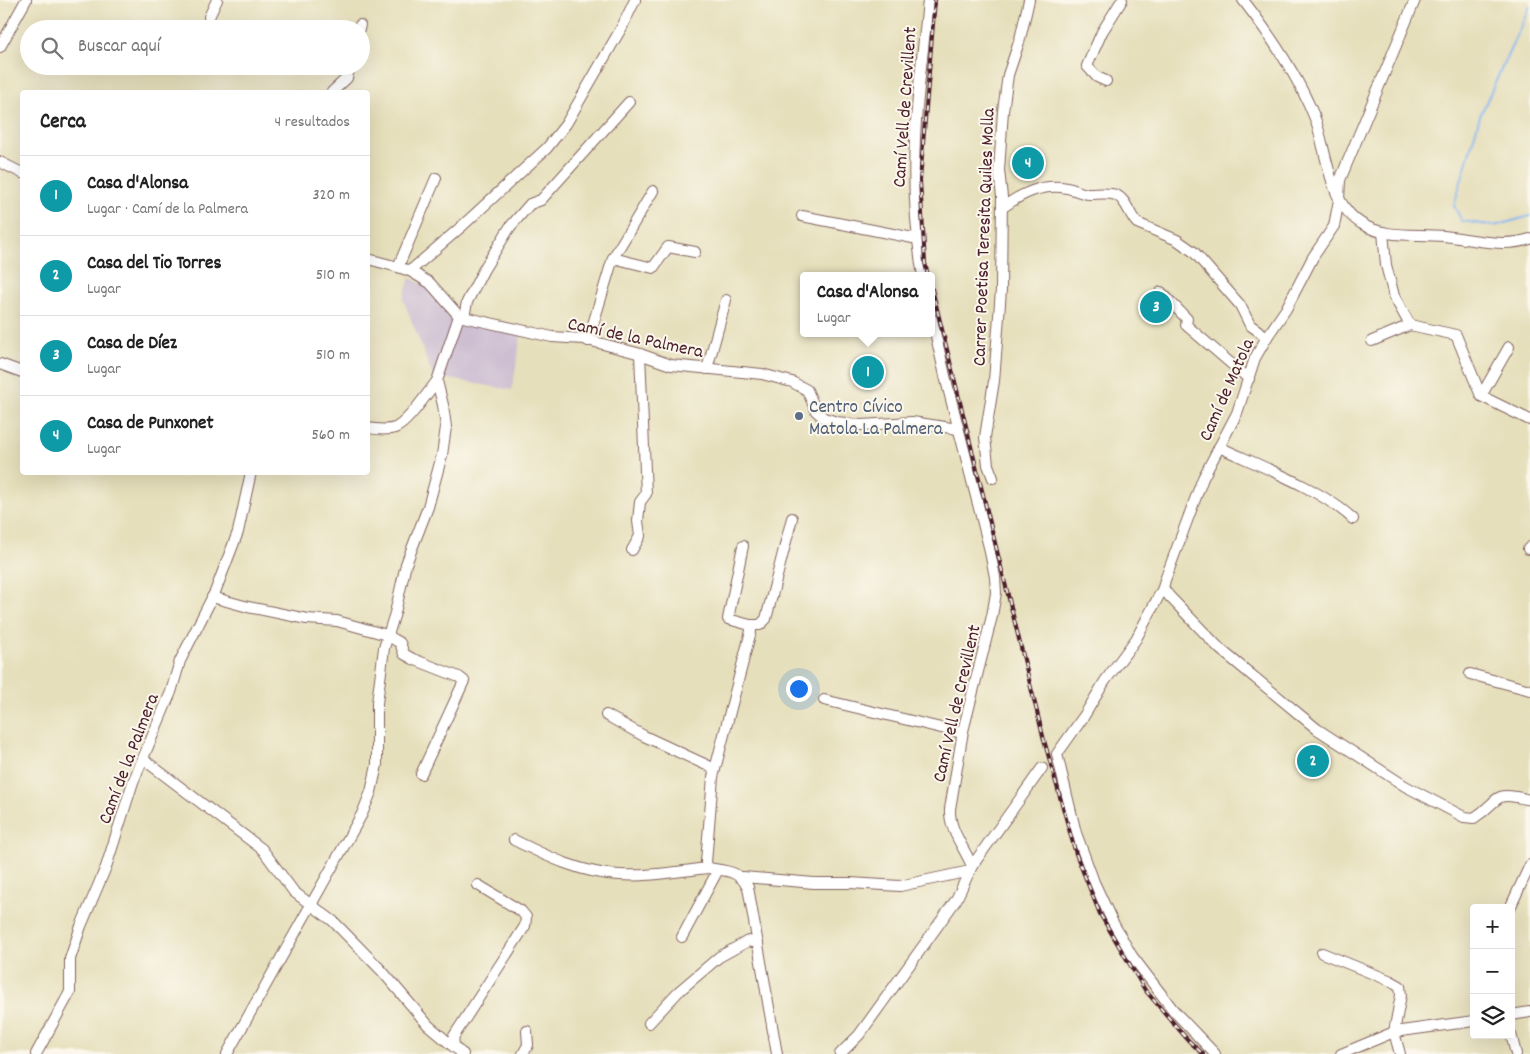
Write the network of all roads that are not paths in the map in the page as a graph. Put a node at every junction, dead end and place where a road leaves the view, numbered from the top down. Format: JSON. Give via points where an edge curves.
{"nodes":[{"id":1,"x":26,"y":0,"type":"edge"},
{"id":2,"x":217,"y":0,"type":"edge"},
{"id":3,"x":635,"y":0,"type":"edge"},
{"id":4,"x":928,"y":0,"type":"edge"},
{"id":5,"x":1029,"y":0,"type":"edge"},
{"id":6,"x":1122,"y":0,"type":"edge"},
{"id":7,"x":1243,"y":0,"type":"edge"},
{"id":8,"x":1415,"y":0,"type":"edge"},
{"id":9,"x":209,"y":17,"type":"dead end"},
{"id":10,"x":0,"y":47,"type":"edge"},
{"id":11,"x":348,"y":75,"type":"edge"},
{"id":12,"x":1106,"y":81,"type":"dead end"},
{"id":13,"x":334,"y":90,"type":"edge"},
{"id":14,"x":629,"y":102,"type":"dead end"},
{"id":15,"x":0,"y":162,"type":"edge"},
{"id":16,"x":20,"y":172,"type":"edge"},
{"id":17,"x":436,"y":178,"type":"dead end"},
{"id":18,"x":653,"y":191,"type":"dead end"},
{"id":19,"x":1339,"y":200,"type":"junction"},
{"id":20,"x":1002,"y":208,"type":"junction"},
{"id":21,"x":802,"y":216,"type":"dead end"},
{"id":22,"x":1383,"y":232,"type":"junction"},
{"id":23,"x":918,"y":239,"type":"junction"},
{"id":24,"x":1530,"y":239,"type":"edge"},
{"id":25,"x":695,"y":252,"type":"dead end"},
{"id":26,"x":613,"y":258,"type":"junction"},
{"id":27,"x":370,"y":260,"type":"edge"},
{"id":28,"x":398,"y":267,"type":"junction"},
{"id":29,"x":410,"y":271,"type":"junction"},
{"id":30,"x":922,"y":272,"type":"edge"},
{"id":31,"x":1161,"y":292,"type":"dead end"},
{"id":32,"x":726,"y":300,"type":"dead end"},
{"id":33,"x":461,"y":316,"type":"junction"},
{"id":34,"x":1410,"y":325,"type":"junction"},
{"id":35,"x":935,"y":332,"type":"edge"},
{"id":36,"x":1267,"y":337,"type":"junction"},
{"id":37,"x":588,"y":341,"type":"junction"},
{"id":38,"x":1372,"y":341,"type":"dead end"},
{"id":39,"x":1509,"y":347,"type":"dead end"},
{"id":40,"x":640,"y":354,"type":"junction"},
{"id":41,"x":0,"y":364,"type":"edge"},
{"id":42,"x":707,"y":370,"type":"junction"},
{"id":43,"x":20,"y":371,"type":"edge"},
{"id":44,"x":1249,"y":379,"type":"junction"},
{"id":45,"x":437,"y":381,"type":"junction"},
{"id":46,"x":1481,"y":396,"type":"junction"},
{"id":47,"x":1530,"y":420,"type":"edge"},
{"id":48,"x":370,"y":428,"type":"edge"},
{"id":49,"x":958,"y":429,"type":"junction"},
{"id":50,"x":1219,"y":447,"type":"junction"},
{"id":51,"x":250,"y":475,"type":"edge"},
{"id":52,"x":993,"y":478,"type":"dead end"},
{"id":53,"x":792,"y":518,"type":"dead end"},
{"id":54,"x":1353,"y":519,"type":"dead end"},
{"id":55,"x":742,"y":546,"type":"dead end"},
{"id":56,"x":632,"y":550,"type":"dead end"},
{"id":57,"x":1163,"y":588,"type":"junction"},
{"id":58,"x":212,"y":597,"type":"junction"},
{"id":59,"x":750,"y":624,"type":"junction"},
{"id":60,"x":387,"y":635,"type":"junction"},
{"id":61,"x":1470,"y":674,"type":"dead end"},
{"id":62,"x":1530,"y":690,"type":"edge"},
{"id":63,"x":824,"y":700,"type":"dead end"},
{"id":64,"x":606,"y":715,"type":"dead end"},
{"id":65,"x":962,"y":733,"type":"junction"},
{"id":66,"x":143,"y":759,"type":"junction"},
{"id":67,"x":1042,"y":768,"type":"dead end"},
{"id":68,"x":715,"y":769,"type":"junction"},
{"id":69,"x":421,"y":774,"type":"dead end"},
{"id":70,"x":1530,"y":800,"type":"edge"},
{"id":71,"x":514,"y":840,"type":"dead end"},
{"id":72,"x":1530,"y":865,"type":"edge"},
{"id":73,"x":971,"y":868,"type":"junction"},
{"id":74,"x":713,"y":869,"type":"junction"},
{"id":75,"x":743,"y":877,"type":"junction"},
{"id":76,"x":478,"y":885,"type":"dead end"},
{"id":77,"x":311,"y":904,"type":"junction"},
{"id":78,"x":1512,"y":904,"type":"edge"},
{"id":79,"x":682,"y":937,"type":"dead end"},
{"id":80,"x":758,"y":943,"type":"junction"},
{"id":81,"x":1322,"y":953,"type":"dead end"},
{"id":82,"x":1530,"y":1012,"type":"edge"},
{"id":83,"x":1515,"y":1014,"type":"edge"},
{"id":84,"x":1470,"y":1022,"type":"edge"},
{"id":85,"x":649,"y":1023,"type":"dead end"},
{"id":86,"x":527,"y":1031,"type":"dead end"},
{"id":87,"x":1394,"y":1032,"type":"junction"},
{"id":88,"x":1512,"y":1039,"type":"edge"},
{"id":89,"x":459,"y":1051,"type":"edge"},
{"id":90,"x":36,"y":1054,"type":"edge"},
{"id":91,"x":226,"y":1054,"type":"edge"},
{"id":92,"x":523,"y":1054,"type":"edge"},
{"id":93,"x":777,"y":1054,"type":"edge"},
{"id":94,"x":840,"y":1054,"type":"edge"},
{"id":95,"x":1214,"y":1054,"type":"edge"},
{"id":96,"x":1341,"y":1054,"type":"edge"},
{"id":97,"x":1400,"y":1054,"type":"edge"},
{"id":98,"x":1516,"y":1054,"type":"edge"}],
"edges":[{"from":1,"to":10,"type":"street"},
{"from":2,"to":9,"type":"street"},
{"from":3,"to":29,"type":"street","via":[[566,124],[547,148]]},
{"from":4,"to":23,"type":"street","name":"Camí Vell de Crevillent","via":[[915,139]]},
{"from":5,"to":20,"type":"street","name":"Carrer Poetisa Teresita Quiles Molla","via":[[1008,75],[1003,111],[999,170]]},
{"from":6,"to":12,"type":"street","via":[[1102,32],[1087,66]]},
{"from":7,"to":19,"type":"street","via":[[1294,75],[1314,116]]},
{"from":8,"to":19,"type":"street","name":"Camí de Matola","via":[[1340,180]]},
{"from":11,"to":13,"type":"street"},
{"from":14,"to":33,"type":"street","via":[[541,200],[530,204],[510,227]]},
{"from":15,"to":16,"type":"street"},
{"from":17,"to":28,"type":"street"},
{"from":18,"to":26,"type":"street"},
{"from":19,"to":22,"type":"street","via":[[1362,224]]},
{"from":19,"to":36,"type":"street","name":"Camí de Matola","via":[[1334,226]]},
{"from":20,"to":36,"type":"street","via":[[1031,191],[1054,186],[1088,194],[1116,195],[1126,203],[1137,223],[1177,240],[1194,252],[1240,305],[1250,324]]},
{"from":20,"to":52,"type":"street","name":"Carrer Poetisa Teresita Quiles Molla","via":[[1001,290],[994,381],[985,437]]},
{"from":21,"to":23,"type":"street"},
{"from":22,"to":24,"type":"street","via":[[1505,243]]},
{"from":22,"to":34,"type":"street","via":[[1386,265],[1394,296]]},
{"from":23,"to":30,"type":"street","name":"Camí Vell de Crevillent"},
{"from":25,"to":26,"type":"street","via":[[668,247],[653,268]]},
{"from":26,"to":37,"type":"street"},
{"from":27,"to":28,"type":"street"},
{"from":28,"to":29,"type":"street"},
{"from":29,"to":33,"type":"street","via":[[430,283]]},
{"from":31,"to":44,"type":"street","via":[[1187,319],[1186,325]]},
{"from":32,"to":42,"type":"street"},
{"from":33,"to":37,"type":"street","name":"Camí de la Palmera","via":[[552,337]]},
{"from":33,"to":45,"type":"street"},
{"from":34,"to":38,"type":"street"},
{"from":34,"to":46,"type":"street","via":[[1456,335]]},
{"from":35,"to":49,"type":"street","name":"Camí Vell de Crevillent"},
{"from":36,"to":44,"type":"street","name":"Camí de Matola","via":[[1255,358]]},
{"from":37,"to":40,"type":"street","name":"Camí de la Palmera"},
{"from":39,"to":46,"type":"street"},
{"from":40,"to":42,"type":"street","name":"Camí de la Palmera","via":[[671,365]]},
{"from":40,"to":56,"type":"street","via":[[646,494],[640,502],[640,536]]},
{"from":41,"to":43,"type":"street"},
{"from":42,"to":49,"type":"street","name":"Camí de la Palmera","via":[[762,374],[792,382],[808,390],[816,411],[837,422],[861,425],[912,422]]},
{"from":44,"to":50,"type":"street","name":"Camí de Matola","via":[[1237,413]]},
{"from":45,"to":48,"type":"street","via":[[396,428]]},
{"from":45,"to":60,"type":"street","via":[[446,427],[442,455],[428,507],[406,564]]},
{"from":46,"to":47,"type":"street"},
{"from":49,"to":65,"type":"street","name":"Camí Vell de Crevillent","via":[[989,547],[996,593]]},
{"from":50,"to":54,"type":"street","via":[[1308,489]]},
{"from":50,"to":57,"type":"street","name":"Camí de Matola"},
{"from":51,"to":58,"type":"street","name":"Camí de la Palmera","via":[[238,532]]},
{"from":53,"to":59,"type":"street","via":[[766,619],[760,625]]},
{"from":55,"to":59,"type":"street","via":[[728,619]]},
{"from":57,"to":70,"type":"street","via":[[1220,649],[1317,730],[1405,786],[1464,817],[1474,818],[1503,795]]},
{"from":57,"to":95,"type":"street","name":"Camí de Matola","via":[[1136,639],[1056,754],[1076,833],[1113,924],[1132,956],[1174,1011]]},
{"from":58,"to":60,"type":"street","via":[[307,619],[338,620]]},
{"from":58,"to":66,"type":"street","name":"Camí de la Palmera","via":[[180,661],[171,692]]},
{"from":59,"to":68,"type":"street"},
{"from":60,"to":69,"type":"street","via":[[400,643],[404,654],[464,681]]},
{"from":60,"to":77,"type":"street","via":[[377,703],[377,765],[371,792]]},
{"from":61,"to":62,"type":"street"},
{"from":63,"to":65,"type":"street"},
{"from":64,"to":68,"type":"street"},
{"from":65,"to":73,"type":"street","name":"Camí Vell de Crevillent","via":[[950,819]]},
{"from":66,"to":77,"type":"street","via":[[250,838],[294,892]]},
{"from":66,"to":90,"type":"street","name":"Camí de la Palmera","via":[[70,959],[70,992]]},
{"from":67,"to":73,"type":"street"},
{"from":68,"to":74,"type":"street","via":[[706,862]]},
{"from":71,"to":74,"type":"street","via":[[567,864],[618,875]]},
{"from":72,"to":78,"type":"street"},
{"from":73,"to":75,"type":"street","via":[[900,886]]},
{"from":73,"to":94,"type":"street","via":[[956,900],[859,1035]]},
{"from":74,"to":75,"type":"street"},
{"from":74,"to":79,"type":"street"},
{"from":75,"to":80,"type":"street","via":[[748,887]]},
{"from":76,"to":89,"type":"street","via":[[521,911],[526,917],[525,926],[454,1036],[453,1042]]},
{"from":77,"to":89,"type":"street","via":[[333,921],[428,1025]]},
{"from":77,"to":91,"type":"street"},
{"from":80,"to":85,"type":"street","via":[[748,941],[719,958],[678,992]]},
{"from":80,"to":93,"type":"street"},
{"from":81,"to":87,"type":"street","via":[[1400,986]]},
{"from":82,"to":83,"type":"street"},
{"from":84,"to":87,"type":"street"},
{"from":86,"to":92,"type":"street","via":[[528,1044]]},
{"from":87,"to":96,"type":"street"},
{"from":87,"to":97,"type":"street"},
{"from":88,"to":98,"type":"street"}]}
